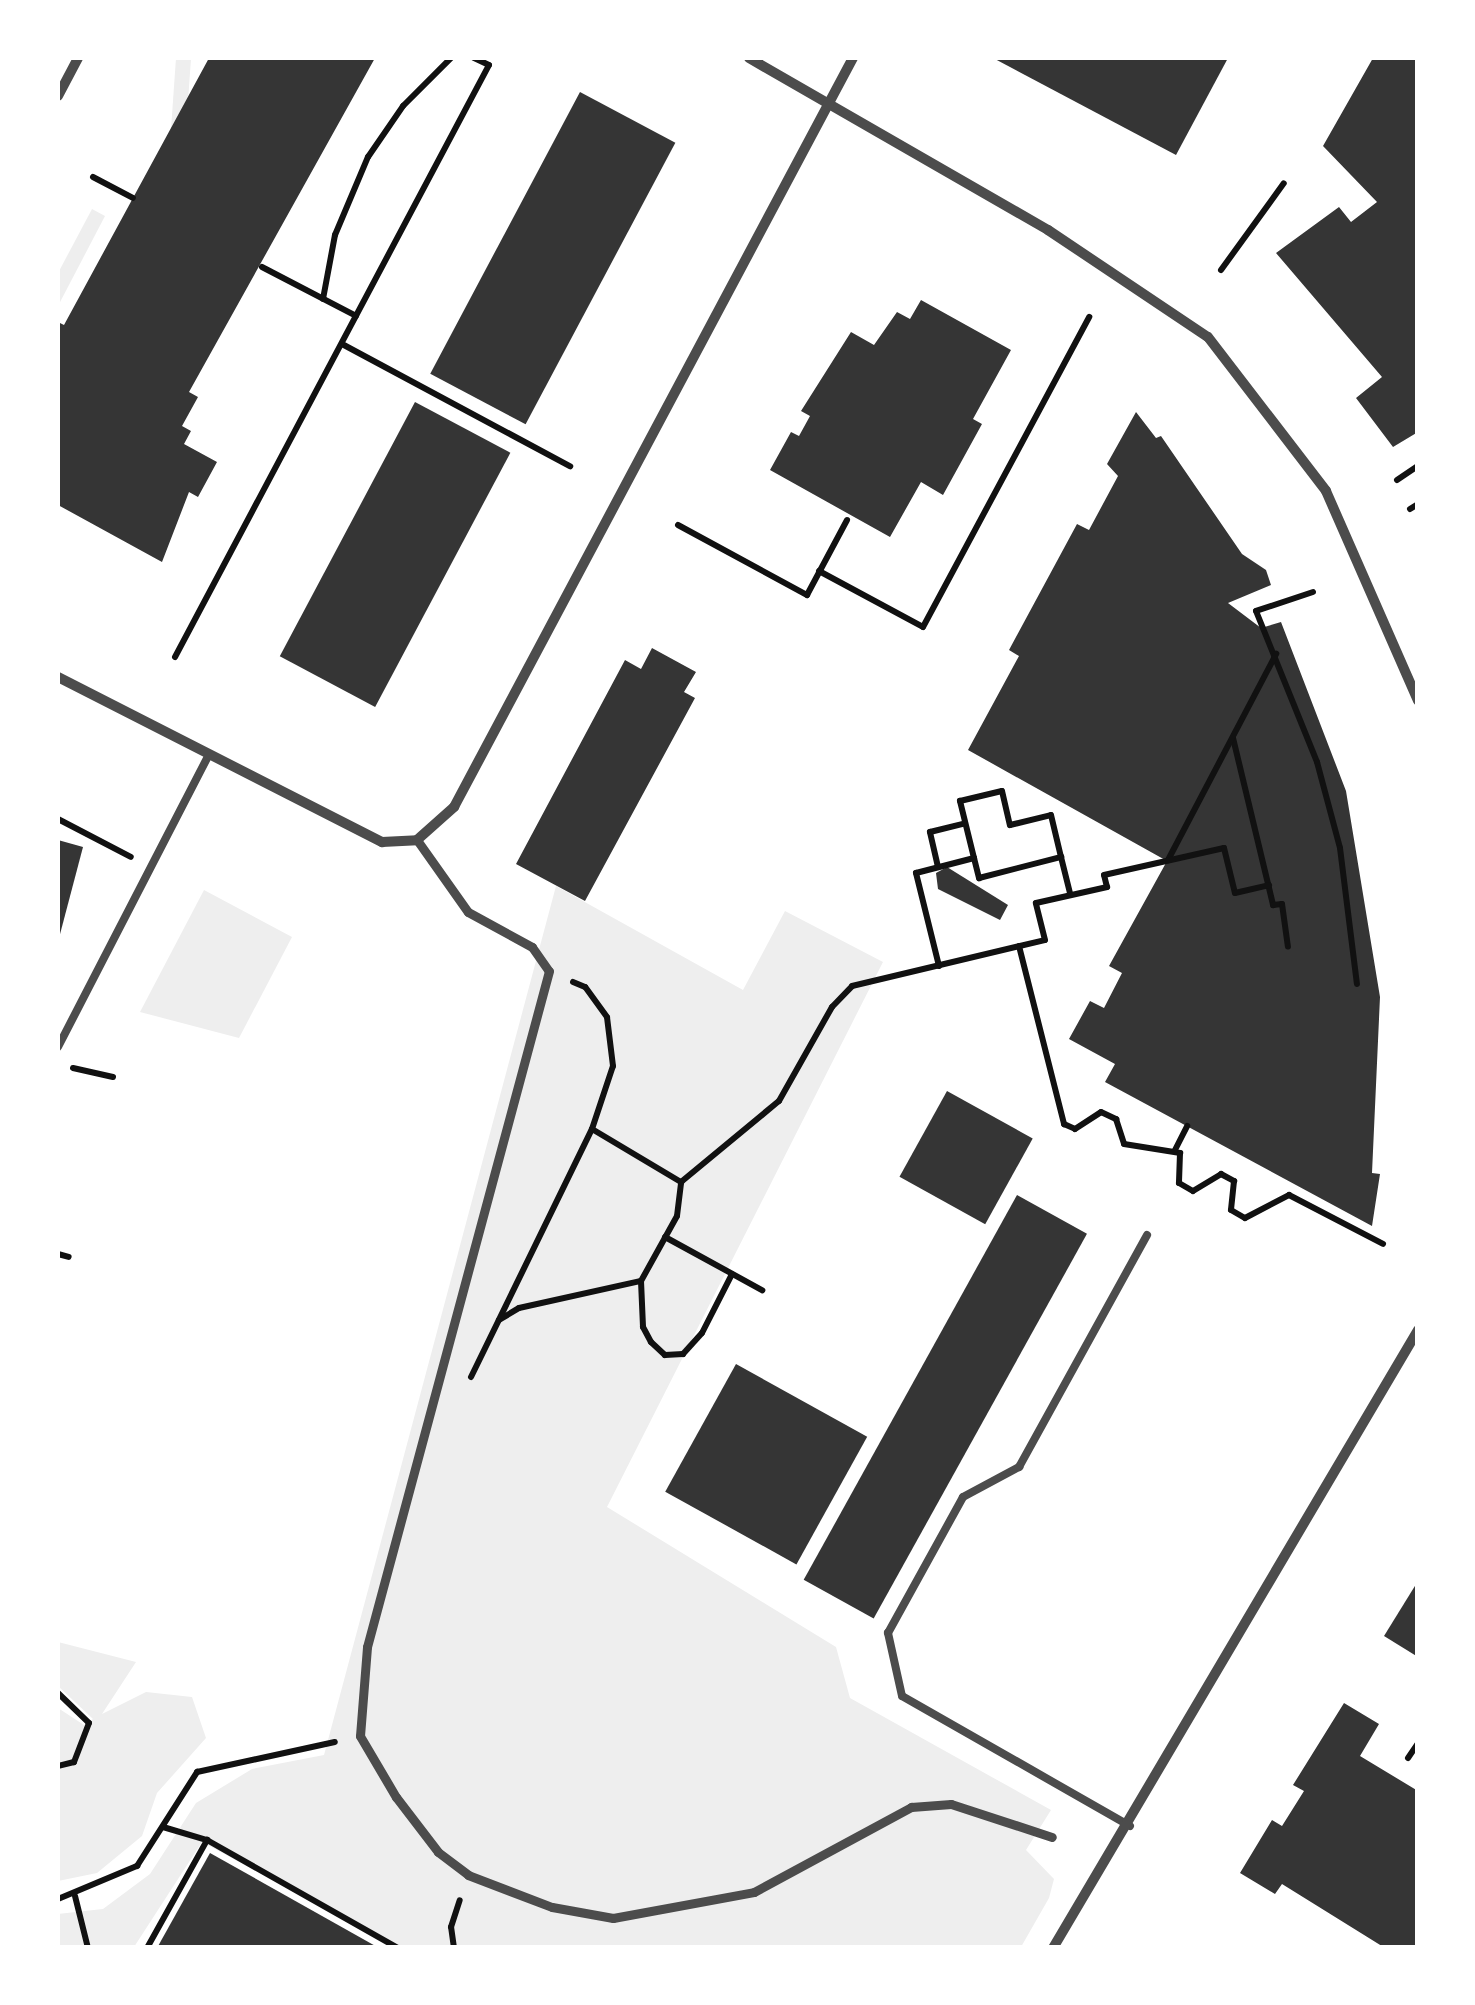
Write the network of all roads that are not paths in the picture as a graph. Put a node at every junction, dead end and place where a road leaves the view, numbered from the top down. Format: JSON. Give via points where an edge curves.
{"nodes":[{"id":1,"x":78,"y":58,"type":"edge"},
{"id":2,"x":749,"y":58,"type":"edge"},
{"id":3,"x":853,"y":58,"type":"edge"},
{"id":4,"x":58,"y":96,"type":"edge"},
{"id":5,"x":831,"y":103,"type":"junction"},
{"id":6,"x":58,"y":676,"type":"edge"},
{"id":7,"x":1418,"y":701,"type":"edge"},
{"id":8,"x":208,"y":755,"type":"junction"},
{"id":9,"x":417,"y":840,"type":"junction"},
{"id":10,"x":58,"y":1047,"type":"edge"},
{"id":11,"x":1147,"y":1236,"type":"dead end"},
{"id":12,"x":1418,"y":1330,"type":"edge"},
{"id":13,"x":1130,"y":1826,"type":"junction"},
{"id":14,"x":1052,"y":1837,"type":"dead end"},
{"id":15,"x":1053,"y":1948,"type":"edge"}],
"edges":[{"from":1,"to":4,"type":"street"},
{"from":2,"to":5,"type":"street"},
{"from":3,"to":5,"type":"street"},
{"from":5,"to":7,"type":"street","via":[[1127,278],[1208,337],[1326,491]]},
{"from":5,"to":9,"type":"street","via":[[454,807]]},
{"from":6,"to":8,"type":"street"},
{"from":8,"to":9,"type":"street","via":[[382,842]]},
{"from":8,"to":10,"type":"lane"},
{"from":9,"to":14,"type":"street","via":[[468,912],[532,947],[549,972],[367,1647],[360,1736],[438,1852],[468,1875],[552,1907],[613,1918],[754,1892],[911,1807],[952,1804]]},
{"from":11,"to":13,"type":"lane","via":[[1019,1467],[963,1497],[888,1632],[902,1696]]},
{"from":12,"to":13,"type":"street"},
{"from":13,"to":15,"type":"street"}]}
